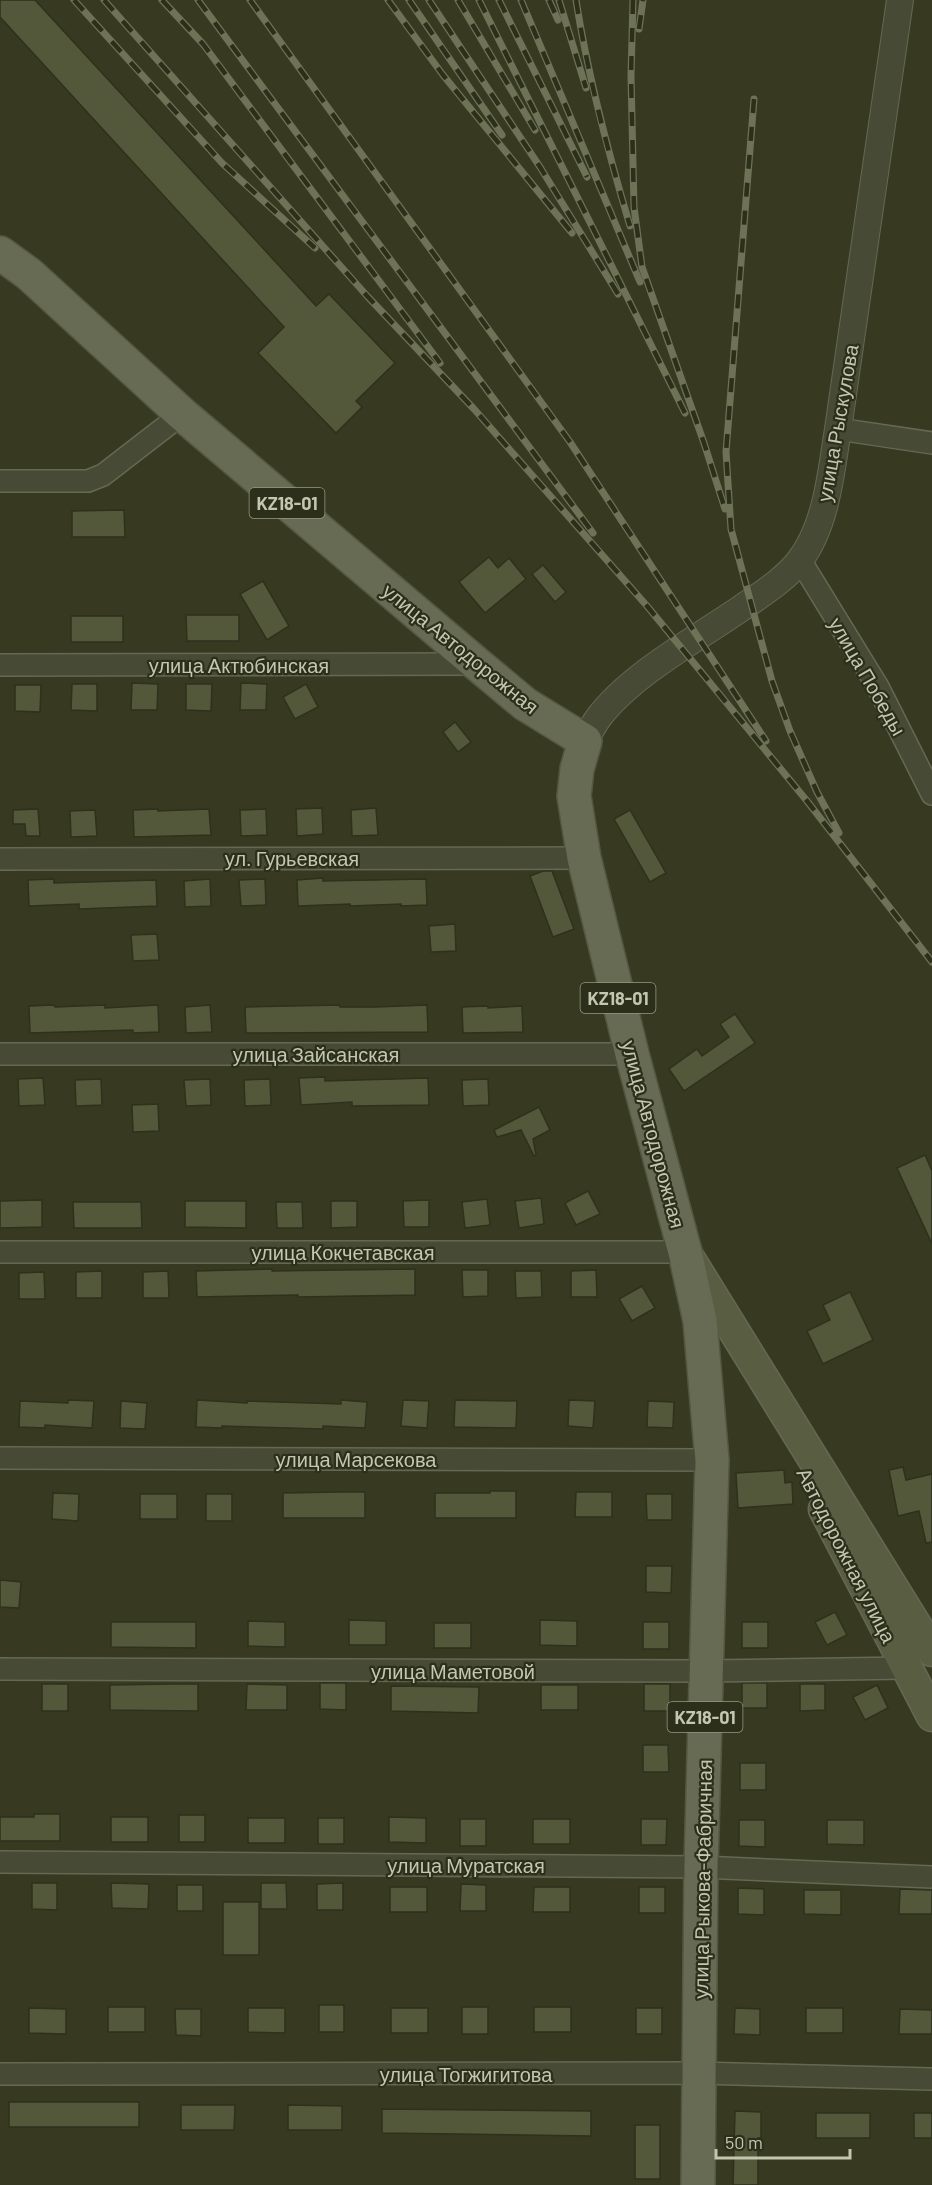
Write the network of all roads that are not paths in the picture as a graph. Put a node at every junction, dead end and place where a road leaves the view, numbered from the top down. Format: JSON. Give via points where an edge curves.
{"nodes":[{"id":1,"x":900,"y":0,"type":"edge"},
{"id":2,"x":0,"y":253,"type":"edge"},
{"id":3,"x":182,"y":414,"type":"junction"},
{"id":4,"x":838,"y":429,"type":"junction"},
{"id":5,"x":932,"y":443,"type":"edge"},
{"id":6,"x":0,"y":481,"type":"edge"},
{"id":7,"x":800,"y":560,"type":"junction"},
{"id":8,"x":477,"y":664,"type":"junction"},
{"id":9,"x":0,"y":665,"type":"edge"},
{"id":10,"x":585,"y":741,"type":"junction"},
{"id":11,"x":932,"y":794,"type":"edge"},
{"id":12,"x":584,"y":858,"type":"junction"},
{"id":13,"x":0,"y":859,"type":"edge"},
{"id":14,"x":0,"y":1054,"type":"edge"},
{"id":15,"x":632,"y":1054,"type":"junction"},
{"id":16,"x":0,"y":1252,"type":"edge"},
{"id":17,"x":685,"y":1252,"type":"junction"},
{"id":18,"x":769,"y":1390,"type":"junction"},
{"id":19,"x":0,"y":1458,"type":"edge"},
{"id":20,"x":712,"y":1460,"type":"junction"},
{"id":21,"x":932,"y":1651,"type":"edge"},
{"id":22,"x":905,"y":1668,"type":"junction"},
{"id":23,"x":0,"y":1669,"type":"edge"},
{"id":24,"x":706,"y":1671,"type":"junction"},
{"id":25,"x":932,"y":1716,"type":"edge"},
{"id":26,"x":0,"y":1862,"type":"edge"},
{"id":27,"x":701,"y":1867,"type":"junction"},
{"id":28,"x":932,"y":1877,"type":"edge"},
{"id":29,"x":698,"y":2073,"type":"junction"},
{"id":30,"x":0,"y":2074,"type":"edge"},
{"id":31,"x":932,"y":2079,"type":"edge"},
{"id":32,"x":698,"y":2185,"type":"edge"}],
"edges":[{"from":1,"to":4,"type":"street","name":"улица Рыскулова"},
{"from":2,"to":3,"type":"main road","name":"улица Автодорожная","number":"KZ18-01","via":[[29,274]]},
{"from":3,"to":6,"type":"street","via":[[104,475],[88,481]]},
{"from":3,"to":8,"type":"main road","name":"улица Автодорожная","number":"KZ18-01"},
{"from":4,"to":5,"type":"street"},
{"from":4,"to":7,"type":"street","name":"улица Рыскулова","via":[[820,518]]},
{"from":7,"to":10,"type":"street","name":"улица Рыскулова","via":[[780,580],[628,688],[599,717]]},
{"from":7,"to":11,"type":"street","name":"улица Победы","via":[[878,687]]},
{"from":8,"to":9,"type":"street","name":"улица Актюбинская"},
{"from":8,"to":10,"type":"main road","name":"улица Автодорожная","number":"KZ18-01","via":[[525,704]]},
{"from":10,"to":12,"type":"main road","name":"улица Автодорожная","number":"KZ18-01","via":[[574,796]]},
{"from":12,"to":13,"type":"street","name":"ул. Гурьевская"},
{"from":12,"to":15,"type":"main road","name":"улица Автодорожная","number":"KZ18-01"},
{"from":14,"to":15,"type":"street","name":"улица Зайсанская"},
{"from":15,"to":17,"type":"main road","name":"улица Автодорожная","number":"KZ18-01"},
{"from":16,"to":17,"type":"street","name":"улица Кокчетавская"},
{"from":17,"to":18,"type":"main road","name":"Автодорожная улица"},
{"from":17,"to":20,"type":"main road","name":"улица Рыкова-Фабричная","number":"KZ18-01","via":[[700,1321]]},
{"from":18,"to":21,"type":"main road","name":"Автодорожная улица"},
{"from":18,"to":22,"type":"main road","name":"Автодорожная улица","via":[[779,1422]]},
{"from":19,"to":20,"type":"street","name":"улица Марсекова"},
{"from":20,"to":24,"type":"main road","name":"улица Рыкова-Фабричная","number":"KZ18-01"},
{"from":22,"to":24,"type":"street","name":"улица Маметовой"},
{"from":22,"to":25,"type":"main road","name":"Автодорожная улица"},
{"from":23,"to":24,"type":"street","name":"улица Маметовой"},
{"from":24,"to":27,"type":"main road","name":"улица Рыкова-Фабричная","number":"KZ18-01"},
{"from":26,"to":27,"type":"street","name":"улица Муратская"},
{"from":27,"to":28,"type":"street","name":"улица Муратская"},
{"from":27,"to":29,"type":"main road","name":"улица Рыкова-Фабричная","number":"KZ18-01"},
{"from":29,"to":30,"type":"street","name":"улица Тогжигитова"},
{"from":29,"to":31,"type":"street","name":"улица Тогжигитова"},
{"from":29,"to":32,"type":"main road","name":"улица Рыкова-Фабричная","number":"KZ18-01"}]}
